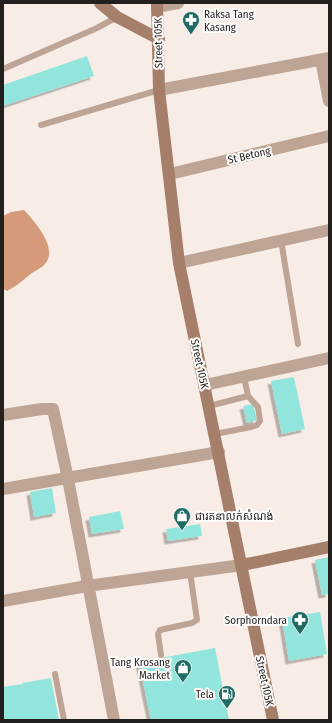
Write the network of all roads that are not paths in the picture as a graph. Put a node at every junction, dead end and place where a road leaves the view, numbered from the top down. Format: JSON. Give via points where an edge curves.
{"nodes":[{"id":1,"x":100,"y":3,"type":"edge"},
{"id":2,"x":178,"y":3,"type":"edge"},
{"id":3,"x":157,"y":5,"type":"edge"},
{"id":4,"x":117,"y":17,"type":"junction"},
{"id":5,"x":159,"y":39,"type":"junction"},
{"id":6,"x":325,"y":59,"type":"edge"},
{"id":7,"x":3,"y":68,"type":"edge"},
{"id":8,"x":159,"y":90,"type":"junction"},
{"id":9,"x":329,"y":101,"type":"edge"},
{"id":10,"x":41,"y":125,"type":"dead end"},
{"id":11,"x":329,"y":136,"type":"edge"},
{"id":12,"x":170,"y":174,"type":"junction"},
{"id":13,"x":329,"y":230,"type":"edge"},
{"id":14,"x":281,"y":240,"type":"junction"},
{"id":15,"x":179,"y":263,"type":"junction"},
{"id":16,"x":298,"y":344,"type":"dead end"},
{"id":17,"x":329,"y":358,"type":"edge"},
{"id":18,"x":244,"y":377,"type":"junction"},
{"id":19,"x":205,"y":385,"type":"junction"},
{"id":20,"x":248,"y":396,"type":"junction"},
{"id":21,"x":209,"y":406,"type":"junction"},
{"id":22,"x":3,"y":415,"type":"edge"},
{"id":23,"x":215,"y":434,"type":"junction"},
{"id":24,"x":219,"y":452,"type":"junction"},
{"id":25,"x":68,"y":479,"type":"junction"},
{"id":26,"x":3,"y":489,"type":"edge"},
{"id":27,"x":329,"y":547,"type":"edge"},
{"id":28,"x":242,"y":565,"type":"junction"},
{"id":29,"x":190,"y":572,"type":"junction"},
{"id":30,"x":87,"y":586,"type":"junction"},
{"id":31,"x":3,"y":601,"type":"edge"},
{"id":32,"x":160,"y":655,"type":"dead end"},
{"id":33,"x":55,"y":674,"type":"dead end"},
{"id":34,"x":64,"y":720,"type":"edge"},
{"id":35,"x":114,"y":720,"type":"edge"},
{"id":36,"x":273,"y":720,"type":"edge"}],
"edges":[{"from":1,"to":4,"type":"main road"},
{"from":2,"to":3,"type":"street"},
{"from":3,"to":5,"type":"main road","name":"Street 105K"},
{"from":4,"to":5,"type":"main road"},
{"from":4,"to":7,"type":"lane"},
{"from":5,"to":8,"type":"main road","name":"Street 105K"},
{"from":6,"to":8,"type":"street"},
{"from":6,"to":9,"type":"street"},
{"from":8,"to":10,"type":"lane"},
{"from":8,"to":12,"type":"main road","name":"Street 105K"},
{"from":11,"to":12,"type":"street","name":"St Betong"},
{"from":12,"to":15,"type":"main road","name":"Street 105K"},
{"from":13,"to":14,"type":"street"},
{"from":14,"to":15,"type":"street"},
{"from":14,"to":16,"type":"lane"},
{"from":15,"to":19,"type":"main road","name":"Street 105K"},
{"from":17,"to":18,"type":"street"},
{"from":18,"to":19,"type":"street"},
{"from":18,"to":20,"type":"lane"},
{"from":19,"to":21,"type":"main road","name":"Street 105K"},
{"from":20,"to":21,"type":"lane"},
{"from":20,"to":23,"type":"lane","via":[[258,407],[260,421],[257,425]]},
{"from":21,"to":23,"type":"main road","name":"Street 105K"},
{"from":22,"to":25,"type":"street","via":[[53,409]]},
{"from":23,"to":24,"type":"main road","name":"Street 105K"},
{"from":24,"to":25,"type":"street"},
{"from":24,"to":28,"type":"main road","name":"Street 105K"},
{"from":25,"to":26,"type":"street"},
{"from":25,"to":30,"type":"street"},
{"from":27,"to":28,"type":"main road"},
{"from":28,"to":29,"type":"street"},
{"from":28,"to":36,"type":"main road","name":"Street 105K"},
{"from":29,"to":30,"type":"street"},
{"from":29,"to":32,"type":"lane","via":[[197,620],[160,630]]},
{"from":30,"to":31,"type":"street"},
{"from":30,"to":35,"type":"street"},
{"from":33,"to":34,"type":"lane"}]}
